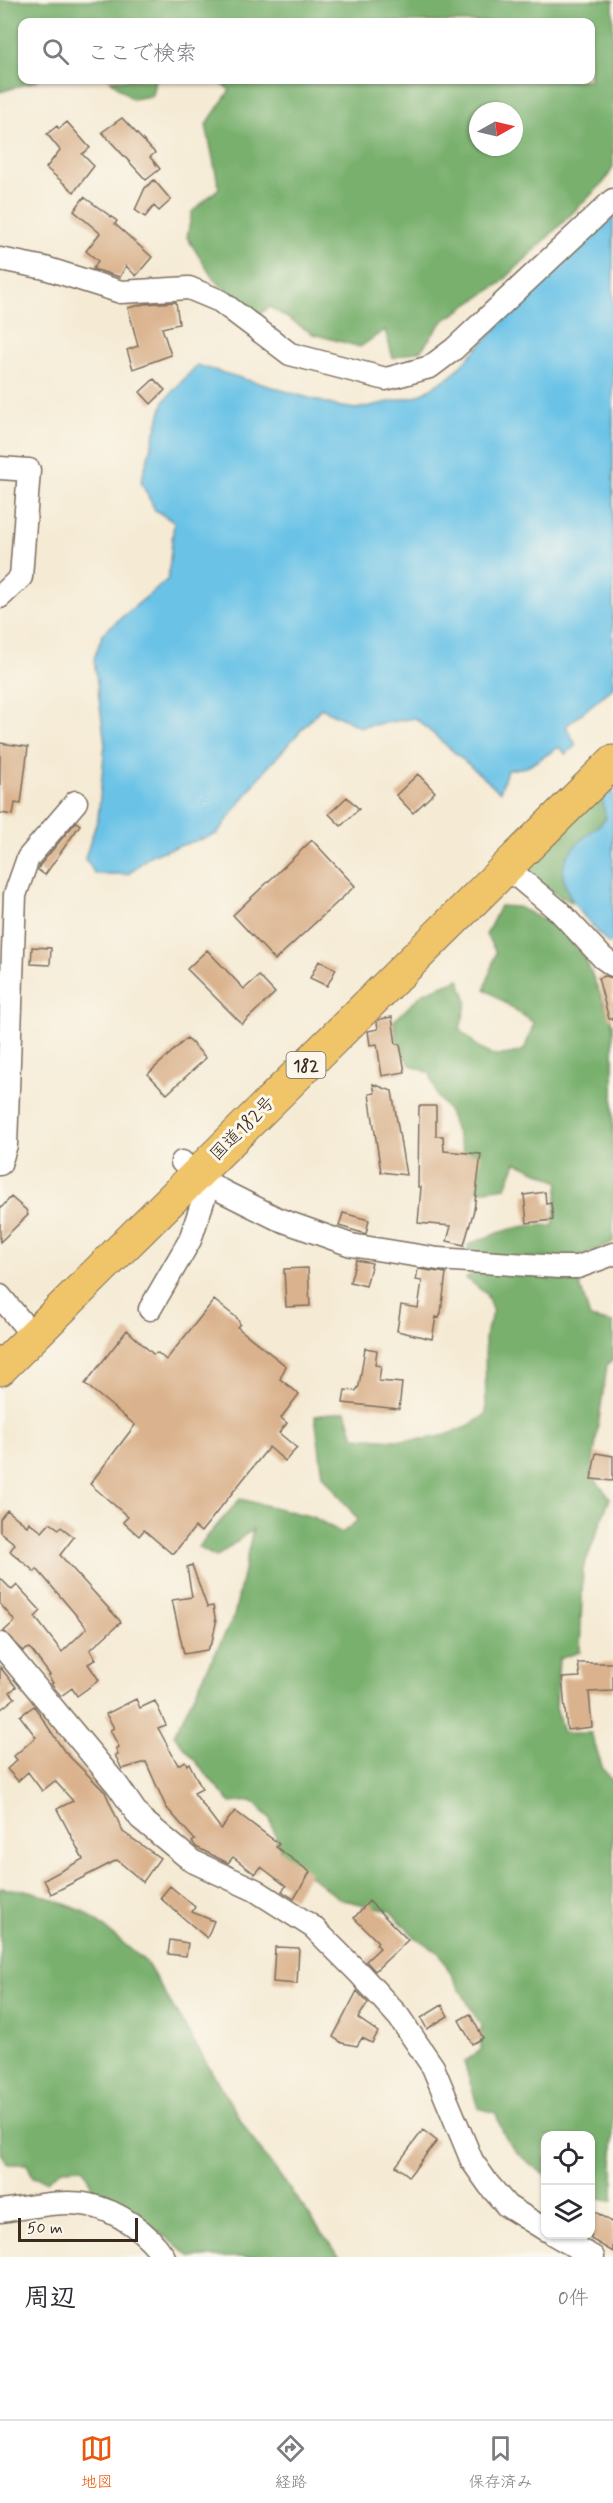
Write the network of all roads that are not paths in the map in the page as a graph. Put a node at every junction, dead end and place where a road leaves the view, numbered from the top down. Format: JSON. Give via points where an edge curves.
{"nodes":[{"id":1,"x":613,"y":200,"type":"edge"},
{"id":2,"x":0,"y":258,"type":"edge"},
{"id":3,"x":0,"y":468,"type":"edge"},
{"id":4,"x":10,"y":576,"type":"edge"},
{"id":5,"x":0,"y":597,"type":"edge"},
{"id":6,"x":613,"y":739,"type":"edge"},
{"id":7,"x":613,"y":762,"type":"edge"},
{"id":8,"x":76,"y":802,"type":"dead end"},
{"id":9,"x":505,"y":866,"type":"junction"},
{"id":10,"x":613,"y":965,"type":"edge"},
{"id":11,"x":0,"y":1164,"type":"edge"},
{"id":12,"x":195,"y":1173,"type":"junction"},
{"id":13,"x":613,"y":1254,"type":"edge"},
{"id":14,"x":0,"y":1296,"type":"edge"},
{"id":15,"x":150,"y":1309,"type":"dead end"},
{"id":16,"x":18,"y":1333,"type":"edge"},
{"id":17,"x":0,"y":1369,"type":"edge"},
{"id":18,"x":0,"y":1644,"type":"edge"},
{"id":19,"x":0,"y":2211,"type":"edge"},
{"id":20,"x":541,"y":2227,"type":"edge"},
{"id":21,"x":560,"y":2239,"type":"edge"},
{"id":22,"x":164,"y":2257,"type":"edge"},
{"id":23,"x":593,"y":2257,"type":"edge"}],
"edges":[{"from":1,"to":2,"type":"street","via":[[454,349],[430,367],[386,379],[290,354],[220,301],[189,288],[121,292]]},
{"from":3,"to":4,"type":"street","via":[[29,470]]},
{"from":4,"to":5,"type":"street"},
{"from":6,"to":12,"type":"highway","name":"国道182号","number":"182"},
{"from":7,"to":9,"type":"highway","name":"国道182号","number":"182"},
{"from":8,"to":11,"type":"street","via":[[28,858],[15,895],[6,1145]]},
{"from":9,"to":10,"type":"street","via":[[560,912]]},
{"from":9,"to":12,"type":"highway","name":"国道182号","number":"182"},
{"from":12,"to":13,"type":"street","via":[[278,1219],[351,1245],[438,1258],[559,1268],[578,1267]]},
{"from":12,"to":15,"type":"street","via":[[190,1240]]},
{"from":12,"to":16,"type":"highway","name":"国道182号","number":"182"},
{"from":14,"to":16,"type":"street"},
{"from":16,"to":17,"type":"highway","name":"国道182号","number":"182"},
{"from":18,"to":20,"type":"street","via":[[140,1818],[192,1861],[255,1890],[313,1927],[360,1974],[399,2017],[433,2067],[472,2161],[489,2186],[507,2206]]},
{"from":19,"to":22,"type":"street","via":[[88,2204],[134,2226],[155,2243]]},
{"from":21,"to":23,"type":"street"}]}
